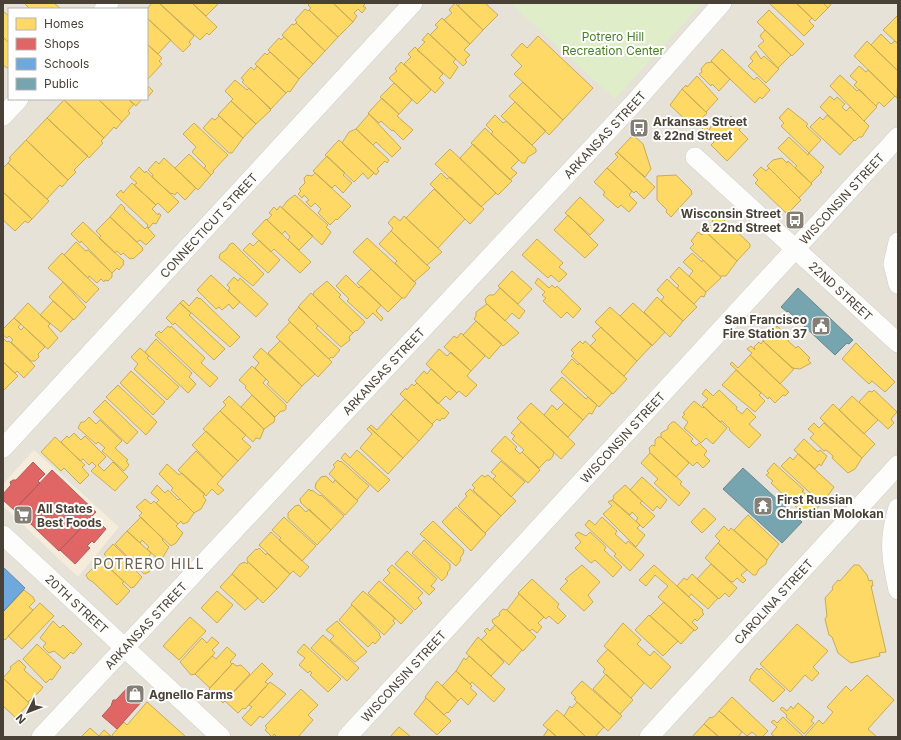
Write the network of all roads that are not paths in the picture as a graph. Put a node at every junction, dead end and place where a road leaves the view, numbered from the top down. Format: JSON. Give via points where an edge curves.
{"nodes":[{"id":1,"x":413,"y":3,"type":"edge"},
{"id":2,"x":722,"y":3,"type":"edge"},
{"id":3,"x":18,"y":100,"type":"edge"},
{"id":4,"x":3,"y":116,"type":"edge"},
{"id":5,"x":898,"y":137,"type":"edge"},
{"id":6,"x":695,"y":157,"type":"dead end"},
{"id":7,"x":898,"y":242,"type":"edge"},
{"id":8,"x":795,"y":249,"type":"junction"},
{"id":9,"x":898,"y":284,"type":"edge"},
{"id":10,"x":898,"y":343,"type":"edge"},
{"id":11,"x":3,"y":448,"type":"edge"},
{"id":12,"x":898,"y":465,"type":"edge"},
{"id":13,"x":898,"y":508,"type":"edge"},
{"id":14,"x":3,"y":535,"type":"edge"},
{"id":15,"x":898,"y":590,"type":"edge"},
{"id":16,"x":124,"y":647,"type":"junction"},
{"id":17,"x":41,"y":737,"type":"edge"},
{"id":18,"x":222,"y":737,"type":"edge"},
{"id":19,"x":347,"y":737,"type":"edge"},
{"id":20,"x":649,"y":737,"type":"edge"}],
"edges":[{"from":1,"to":11,"type":"street","name":"CONNECTICUT STREET"},
{"from":2,"to":16,"type":"street","name":"ARKANSAS STREET","via":[[633,104]]},
{"from":3,"to":4,"type":"street"},
{"from":5,"to":8,"type":"street","name":"WISCONSIN STREET"},
{"from":6,"to":8,"type":"street","name":"22ND STREET"},
{"from":7,"to":9,"type":"street","via":[[893,264]]},
{"from":8,"to":10,"type":"street","name":"22ND STREET"},
{"from":8,"to":19,"type":"street","name":"WISCONSIN STREET"},
{"from":12,"to":20,"type":"street","name":"CAROLINA STREET"},
{"from":13,"to":15,"type":"street","via":[[892,528],[892,562]]},
{"from":14,"to":16,"type":"street","name":"20TH STREET"},
{"from":16,"to":17,"type":"street","name":"ARKANSAS STREET"},
{"from":16,"to":18,"type":"street","name":"20TH STREET"}]}
